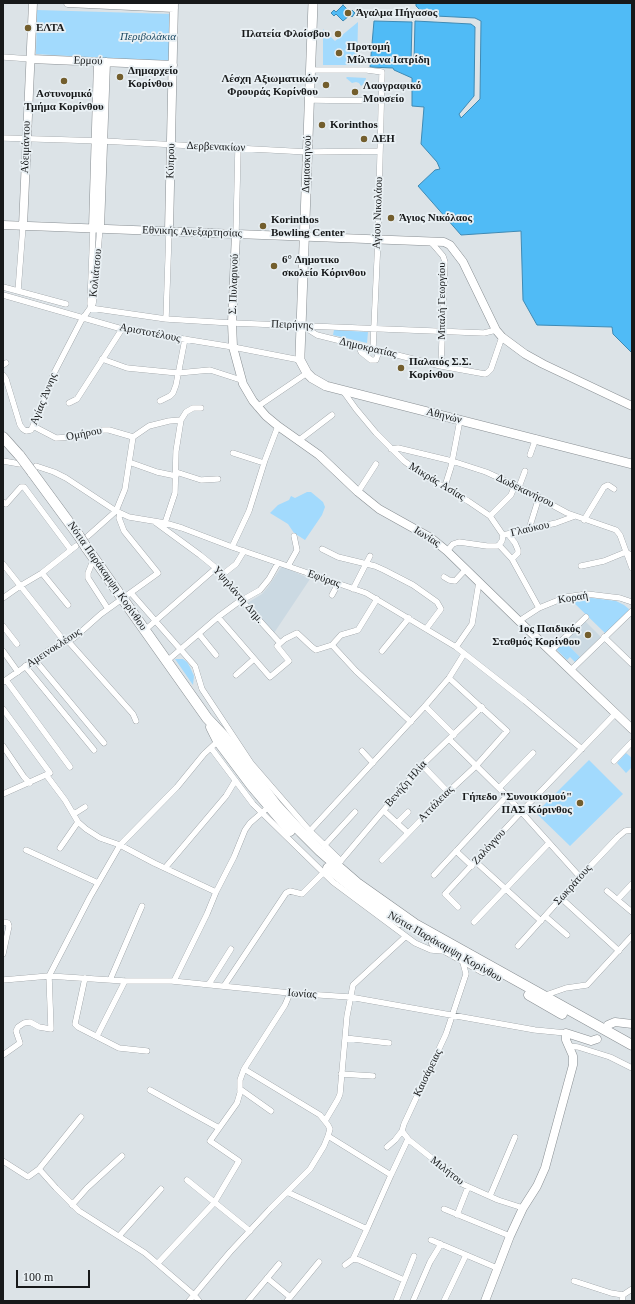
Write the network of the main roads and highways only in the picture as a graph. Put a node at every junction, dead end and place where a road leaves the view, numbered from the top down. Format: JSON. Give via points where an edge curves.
{"nodes":[{"id":1,"x":313,"y":3,"type":"edge"},
{"id":2,"x":301,"y":325,"type":"joint"},
{"id":3,"x":3,"y":437,"type":"edge"},
{"id":4,"x":632,"y":464,"type":"edge"},
{"id":5,"x":207,"y":718,"type":"junction"},
{"id":6,"x":303,"y":839,"type":"junction"},
{"id":7,"x":332,"y":867,"type":"junction"},
{"id":8,"x":632,"y":1045,"type":"edge"},
{"id":9,"x":632,"y":1052,"type":"edge"}],
"edges":[{"from":1,"to":2,"type":"main road","name":"Δαμασκηνού"},
{"from":2,"to":4,"type":"main road","name":"Αθηνών","via":[[300,360],[307,373],[326,386]]},
{"from":3,"to":5,"type":"highway","name":"Νότια Παράκαμψη Κορίνθου","bridge":true,"via":[[20,460],[34,469],[83,536],[78,548],[94,558],[127,595],[145,630]]},
{"from":5,"to":6,"type":"highway","name":"Νότια Παράκαμψη Κορίνθου","via":[[248,764],[268,795]]},
{"from":5,"to":6,"type":"highway","name":"Νότια Παράκαμψη Κορίνθου","via":[[214,744],[272,810]]},
{"from":6,"to":7,"type":"highway","name":"Νότια Παράκαμψη Κορίνθου"},
{"from":6,"to":7,"type":"highway","name":"Νότια Παράκαμψη Κορίνθου","via":[[322,848]]},
{"from":7,"to":8,"type":"highway","name":"Νότια Παράκαμψη Κορίνθου","via":[[415,924]]},
{"from":7,"to":9,"type":"highway","name":"Νότια Παράκαμψη Κορίνθου","via":[[385,917]]}]}
